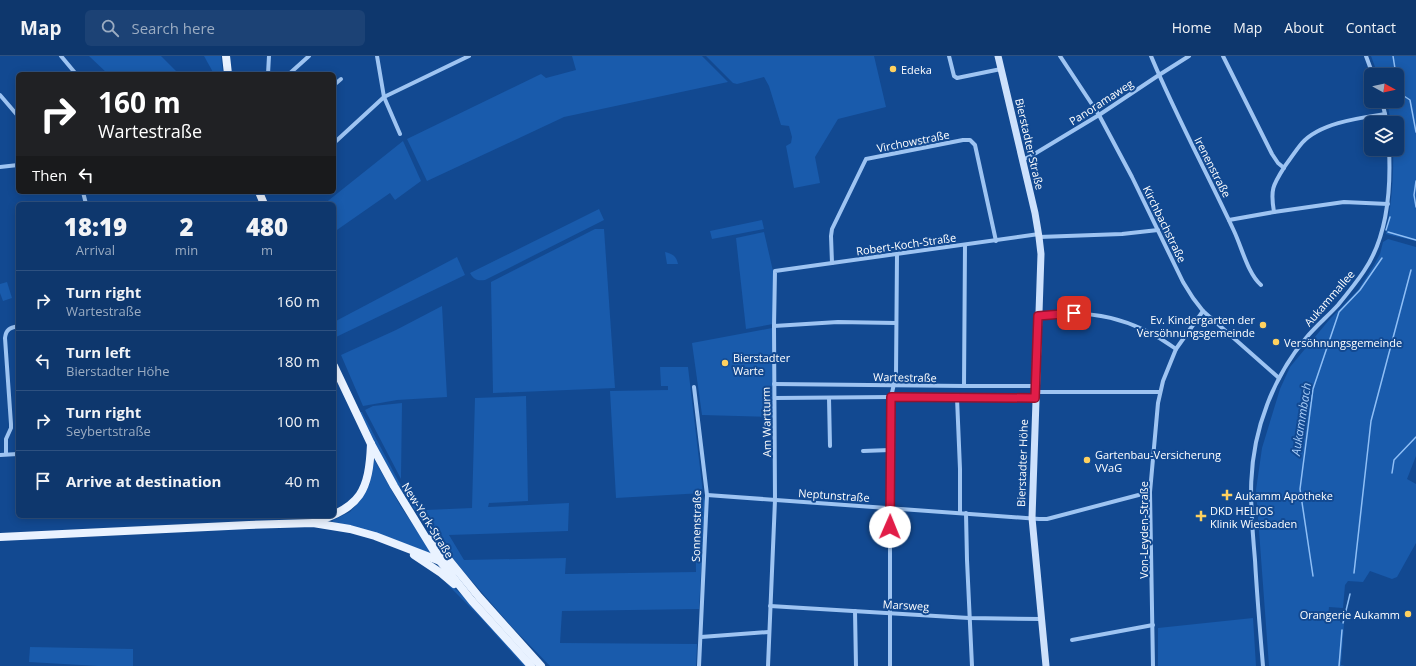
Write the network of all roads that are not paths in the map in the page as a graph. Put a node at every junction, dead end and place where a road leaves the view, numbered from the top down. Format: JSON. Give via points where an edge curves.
{"nodes":[{"id":1,"x":61,"y":56,"type":"edge"},
{"id":2,"x":226,"y":56,"type":"edge"},
{"id":3,"x":269,"y":56,"type":"edge"},
{"id":4,"x":308,"y":56,"type":"edge"},
{"id":5,"x":376,"y":56,"type":"edge"},
{"id":6,"x":469,"y":56,"type":"edge"},
{"id":7,"x":949,"y":56,"type":"edge"},
{"id":8,"x":998,"y":56,"type":"edge"},
{"id":9,"x":1151,"y":56,"type":"edge"},
{"id":10,"x":1189,"y":56,"type":"edge"},
{"id":11,"x":1223,"y":56,"type":"edge"},
{"id":12,"x":1366,"y":56,"type":"edge"},
{"id":13,"x":1063,"y":57,"type":"edge"},
{"id":14,"x":1370,"y":68,"type":"edge"},
{"id":15,"x":1001,"y":69,"type":"junction"},
{"id":16,"x":74,"y":72,"type":"edge"},
{"id":17,"x":228,"y":72,"type":"edge"},
{"id":18,"x":268,"y":72,"type":"edge"},
{"id":19,"x":291,"y":72,"type":"edge"},
{"id":20,"x":1159,"y":75,"type":"junction"},
{"id":21,"x":341,"y":79,"type":"dead end"},
{"id":22,"x":336,"y":84,"type":"edge"},
{"id":23,"x":0,"y":95,"type":"edge"},
{"id":24,"x":384,"y":97,"type":"junction"},
{"id":25,"x":1384,"y":108,"type":"edge"},
{"id":26,"x":16,"y":114,"type":"edge"},
{"id":27,"x":1385,"y":114,"type":"joint"},
{"id":28,"x":1099,"y":115,"type":"junction"},
{"id":29,"x":400,"y":134,"type":"dead end"},
{"id":30,"x":336,"y":141,"type":"edge"},
{"id":31,"x":1389,"y":156,"type":"edge"},
{"id":32,"x":1022,"y":160,"type":"junction"},
{"id":33,"x":16,"y":165,"type":"edge"},
{"id":34,"x":0,"y":167,"type":"edge"},
{"id":35,"x":1284,"y":168,"type":"junction"},
{"id":36,"x":1388,"y":204,"type":"junction"},
{"id":37,"x":1274,"y":212,"type":"junction"},
{"id":38,"x":1229,"y":220,"type":"junction"},
{"id":39,"x":1158,"y":230,"type":"junction"},
{"id":40,"x":1039,"y":235,"type":"junction"},
{"id":41,"x":996,"y":241,"type":"junction"},
{"id":42,"x":965,"y":245,"type":"junction"},
{"id":43,"x":897,"y":255,"type":"junction"},
{"id":44,"x":832,"y":263,"type":"junction"},
{"id":45,"x":775,"y":271,"type":"joint"},
{"id":46,"x":1261,"y":285,"type":"dead end"},
{"id":47,"x":1204,"y":311,"type":"junction"},
{"id":48,"x":1038,"y":316,"type":"junction"},
{"id":49,"x":896,"y":323,"type":"junction"},
{"id":50,"x":16,"y":326,"type":"edge"},
{"id":51,"x":774,"y":326,"type":"junction"},
{"id":52,"x":1176,"y":349,"type":"junction"},
{"id":53,"x":336,"y":370,"type":"edge"},
{"id":54,"x":1279,"y":378,"type":"junction"},
{"id":55,"x":774,"y":384,"type":"junction"},
{"id":56,"x":894,"y":385,"type":"junction"},
{"id":57,"x":964,"y":386,"type":"junction"},
{"id":58,"x":694,"y":387,"type":"dead end"},
{"id":59,"x":1036,"y":392,"type":"junction"},
{"id":60,"x":1160,"y":392,"type":"junction"},
{"id":61,"x":891,"y":397,"type":"junction"},
{"id":62,"x":775,"y":398,"type":"junction"},
{"id":63,"x":829,"y":398,"type":"junction"},
{"id":64,"x":957,"y":398,"type":"junction"},
{"id":65,"x":371,"y":444,"type":"junction"},
{"id":66,"x":830,"y":446,"type":"dead end"},
{"id":67,"x":890,"y":450,"type":"junction"},
{"id":68,"x":863,"y":451,"type":"dead end"},
{"id":69,"x":0,"y":454,"type":"edge"},
{"id":70,"x":6,"y":454,"type":"junction"},
{"id":71,"x":16,"y":454,"type":"edge"},
{"id":72,"x":1150,"y":492,"type":"junction"},
{"id":73,"x":707,"y":495,"type":"junction"},
{"id":74,"x":775,"y":500,"type":"junction"},
{"id":75,"x":403,"y":501,"type":"junction"},
{"id":76,"x":890,"y":508,"type":"junction"},
{"id":77,"x":960,"y":513,"type":"junction"},
{"id":78,"x":966,"y":513,"type":"junction"},
{"id":79,"x":336,"y":515,"type":"edge"},
{"id":80,"x":329,"y":518,"type":"edge"},
{"id":81,"x":1032,"y":518,"type":"junction"},
{"id":82,"x":313,"y":523,"type":"junction"},
{"id":83,"x":0,"y":537,"type":"edge"},
{"id":84,"x":398,"y":545,"type":"junction"},
{"id":85,"x":440,"y":561,"type":"junction"},
{"id":86,"x":457,"y":571,"type":"junction"},
{"id":87,"x":472,"y":601,"type":"junction"},
{"id":88,"x":770,"y":606,"type":"junction"},
{"id":89,"x":855,"y":612,"type":"junction"},
{"id":90,"x":889,"y":613,"type":"junction"},
{"id":91,"x":969,"y":618,"type":"junction"},
{"id":92,"x":1041,"y":619,"type":"junction"},
{"id":93,"x":1153,"y":625,"type":"junction"},
{"id":94,"x":768,"y":632,"type":"junction"},
{"id":95,"x":701,"y":637,"type":"junction"},
{"id":96,"x":1072,"y":640,"type":"dead end"},
{"id":97,"x":531,"y":666,"type":"edge"},
{"id":98,"x":541,"y":666,"type":"edge"},
{"id":99,"x":700,"y":666,"type":"edge"},
{"id":100,"x":768,"y":666,"type":"edge"},
{"id":101,"x":856,"y":666,"type":"edge"},
{"id":102,"x":890,"y":666,"type":"edge"},
{"id":103,"x":972,"y":666,"type":"edge"},
{"id":104,"x":1046,"y":666,"type":"edge"},
{"id":105,"x":1153,"y":666,"type":"edge"},
{"id":106,"x":1263,"y":666,"type":"edge"}],
"edges":[{"from":1,"to":16,"type":"street"},
{"from":2,"to":17,"type":"main road"},
{"from":3,"to":18,"type":"street"},
{"from":4,"to":19,"type":"street"},
{"from":5,"to":24,"type":"street"},
{"from":6,"to":24,"type":"street"},
{"from":7,"to":15,"type":"street","via":[[954,76],[957,78]]},
{"from":8,"to":15,"type":"main road","name":"Bierstadter Straße"},
{"from":9,"to":20,"type":"street","name":"Irenenstraße"},
{"from":10,"to":20,"type":"street","name":"Panoramaweg"},
{"from":11,"to":35,"type":"street","via":[[1272,154]]},
{"from":12,"to":14,"type":"street"},
{"from":13,"to":28,"type":"street","name":"Kirchbachstraße"},
{"from":15,"to":32,"type":"main road","name":"Bierstadter Straße"},
{"from":20,"to":28,"type":"street","name":"Panoramaweg"},
{"from":20,"to":38,"type":"street","name":"Irenenstraße"},
{"from":21,"to":22,"type":"street"},
{"from":23,"to":26,"type":"street"},
{"from":24,"to":29,"type":"street"},
{"from":24,"to":30,"type":"street"},
{"from":25,"to":27,"type":"street"},
{"from":27,"to":35,"type":"street","via":[[1325,128],[1302,143]]},
{"from":28,"to":32,"type":"street","name":"Panoramaweg"},
{"from":28,"to":39,"type":"street","name":"Kirchbachstraße"},
{"from":31,"to":36,"type":"street","name":"Aukammallee"},
{"from":32,"to":40,"type":"main road","name":"Bierstadter Straße"},
{"from":33,"to":34,"type":"street"},
{"from":35,"to":37,"type":"street","via":[[1272,190]]},
{"from":36,"to":37,"type":"street","via":[[1344,202]]},
{"from":36,"to":54,"type":"street","name":"Aukammallee","via":[[1381,235],[1364,270],[1338,304],[1306,338]]},
{"from":37,"to":38,"type":"street"},
{"from":38,"to":46,"type":"street","name":"Irenenstraße","via":[[1252,274]]},
{"from":39,"to":40,"type":"street","name":"Robert-Koch-Straße","via":[[1129,234]]},
{"from":39,"to":47,"type":"street","name":"Kirchbachstraße","via":[[1188,292]]},
{"from":40,"to":41,"type":"street","name":"Robert-Koch-Straße"},
{"from":40,"to":48,"type":"main road","name":"Bierstadter Höhe","via":[[1041,254]]},
{"from":41,"to":42,"type":"street","name":"Robert-Koch-Straße"},
{"from":41,"to":44,"type":"street","name":"Virchowstraße","via":[[975,145],[970,140],[963,140],[866,159],[832,229]]},
{"from":42,"to":43,"type":"street","name":"Robert-Koch-Straße"},
{"from":42,"to":57,"type":"street"},
{"from":43,"to":44,"type":"street","name":"Robert-Koch-Straße"},
{"from":43,"to":49,"type":"street"},
{"from":44,"to":45,"type":"street","name":"Robert-Koch-Straße"},
{"from":45,"to":51,"type":"street","name":"Am Wartturm"},
{"from":47,"to":52,"type":"street","name":"Von-Leyden-Straße"},
{"from":47,"to":54,"type":"street","name":"Kirchbachstraße"},
{"from":48,"to":52,"type":"street","via":[[1083,313],[1112,318],[1140,327]]},
{"from":48,"to":59,"type":"main road","name":"Bierstadter Höhe"},
{"from":49,"to":51,"type":"street","via":[[838,322]]},
{"from":49,"to":56,"type":"street"},
{"from":50,"to":70,"type":"street","via":[[5,332],[11,424],[6,439]]},
{"from":51,"to":55,"type":"street","name":"Am Wartturm"},
{"from":52,"to":60,"type":"street","name":"Von-Leyden-Straße"},
{"from":53,"to":65,"type":"main road","name":"New-York-Straße"},
{"from":54,"to":106,"type":"street","name":"Aukammallee","via":[[1260,424],[1251,474],[1251,509]]},
{"from":55,"to":56,"type":"street","name":"Wartestraße"},
{"from":55,"to":62,"type":"street","name":"Am Wartturm"},
{"from":56,"to":57,"type":"street","name":"Wartestraße"},
{"from":56,"to":61,"type":"street"},
{"from":57,"to":59,"type":"street","name":"Wartestraße"},
{"from":58,"to":73,"type":"street","name":"Sonnenstraße"},
{"from":59,"to":60,"type":"street"},
{"from":59,"to":64,"type":"street","name":"Wartestraße"},
{"from":59,"to":81,"type":"main road","name":"Bierstadter Höhe"},
{"from":60,"to":72,"type":"street","name":"Von-Leyden-Straße"},
{"from":61,"to":63,"type":"street","name":"Wartestraße"},
{"from":61,"to":64,"type":"street","name":"Wartestraße"},
{"from":61,"to":67,"type":"street"},
{"from":62,"to":63,"type":"street","name":"Wartestraße"},
{"from":62,"to":74,"type":"street","name":"Am Wartturm"},
{"from":63,"to":66,"type":"street"},
{"from":64,"to":77,"type":"street"},
{"from":65,"to":75,"type":"main road","name":"New-York-Straße"},
{"from":65,"to":79,"type":"main road","via":[[365,484],[356,500]]},
{"from":67,"to":68,"type":"street"},
{"from":67,"to":76,"type":"street"},
{"from":69,"to":70,"type":"street"},
{"from":70,"to":71,"type":"street"},
{"from":72,"to":81,"type":"street","name":"Neptunstraße","via":[[1047,518]]},
{"from":72,"to":93,"type":"street","name":"Von-Leyden-Straße"},
{"from":73,"to":74,"type":"street","name":"Neptunstraße"},
{"from":73,"to":95,"type":"street","name":"Sonnenstraße"},
{"from":74,"to":76,"type":"street","name":"Neptunstraße"},
{"from":74,"to":88,"type":"street","name":"Am Wartturm"},
{"from":75,"to":85,"type":"main road","name":"New-York-Straße"},
{"from":75,"to":86,"type":"main road","name":"New-York-Straße"},
{"from":76,"to":77,"type":"street","name":"Neptunstraße"},
{"from":76,"to":90,"type":"street"},
{"from":77,"to":78,"type":"street","name":"Neptunstraße"},
{"from":78,"to":81,"type":"street","name":"Neptunstraße"},
{"from":78,"to":91,"type":"street"},
{"from":80,"to":82,"type":"main road"},
{"from":81,"to":92,"type":"main road","name":"Bierstadter Höhe"},
{"from":82,"to":83,"type":"main road"},
{"from":82,"to":84,"type":"main road","via":[[350,529]]},
{"from":84,"to":85,"type":"main road"},
{"from":84,"to":87,"type":"main road","via":[[441,573]]},
{"from":85,"to":86,"type":"main road"},
{"from":85,"to":87,"type":"main road","name":"New-York-Straße"},
{"from":86,"to":98,"type":"main road","name":"New-York-Straße"},
{"from":87,"to":97,"type":"main road","name":"New-York-Straße"},
{"from":88,"to":89,"type":"street","name":"Marsweg"},
{"from":88,"to":94,"type":"street","name":"Am Wartturm"},
{"from":89,"to":90,"type":"street","name":"Marsweg"},
{"from":89,"to":101,"type":"street"},
{"from":90,"to":91,"type":"street","name":"Marsweg"},
{"from":90,"to":102,"type":"street"},
{"from":91,"to":92,"type":"street","name":"Marsweg"},
{"from":91,"to":103,"type":"street"},
{"from":92,"to":104,"type":"main road","name":"Bierstadter Höhe"},
{"from":93,"to":96,"type":"street"},
{"from":93,"to":105,"type":"street","name":"Von-Leyden-Straße"},
{"from":94,"to":95,"type":"street"},
{"from":94,"to":100,"type":"street","name":"Am Wartturm"},
{"from":95,"to":99,"type":"street","name":"Sonnenstraße"}]}
